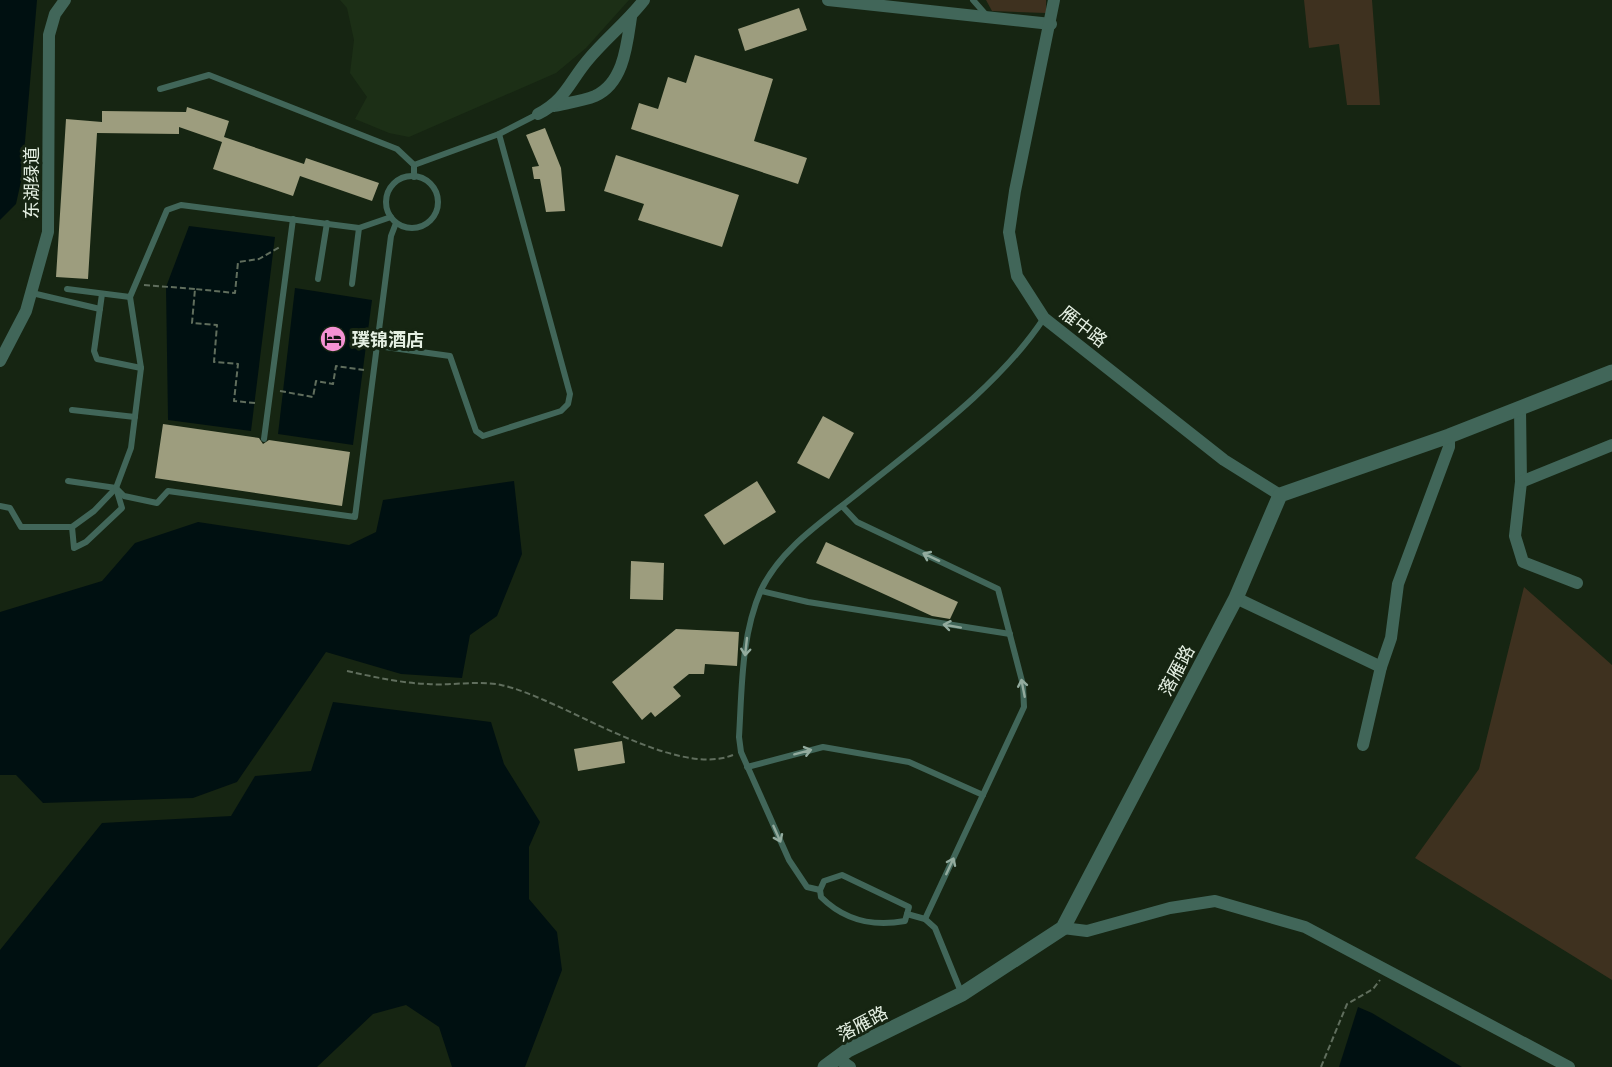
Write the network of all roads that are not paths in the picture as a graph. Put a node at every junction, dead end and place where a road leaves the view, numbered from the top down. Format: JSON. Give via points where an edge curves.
{"nodes":[{"id":1,"x":64,"y":0,"type":"edge"},
{"id":2,"x":644,"y":0,"type":"edge"},
{"id":3,"x":828,"y":0,"type":"edge"},
{"id":4,"x":973,"y":0,"type":"edge"},
{"id":5,"x":1054,"y":0,"type":"edge"},
{"id":6,"x":631,"y":17,"type":"junction"},
{"id":7,"x":988,"y":17,"type":"junction"},
{"id":8,"x":1051,"y":24,"type":"junction"},
{"id":9,"x":160,"y":89,"type":"dead end"},
{"id":10,"x":554,"y":106,"type":"junction"},
{"id":11,"x":538,"y":114,"type":"joint"},
{"id":12,"x":499,"y":134,"type":"junction"},
{"id":13,"x":414,"y":165,"type":"junction"},
{"id":14,"x":414,"y":177,"type":"junction"},
{"id":15,"x":293,"y":219,"type":"junction"},
{"id":16,"x":394,"y":220,"type":"junction"},
{"id":17,"x":327,"y":223,"type":"junction"},
{"id":18,"x":359,"y":228,"type":"junction"},
{"id":19,"x":318,"y":279,"type":"dead end"},
{"id":20,"x":352,"y":284,"type":"dead end"},
{"id":21,"x":67,"y":289,"type":"dead end"},
{"id":22,"x":32,"y":293,"type":"junction"},
{"id":23,"x":102,"y":294,"type":"junction"},
{"id":24,"x":130,"y":297,"type":"junction"},
{"id":25,"x":100,"y":309,"type":"junction"},
{"id":26,"x":1044,"y":318,"type":"junction"},
{"id":27,"x":378,"y":346,"type":"junction"},
{"id":28,"x":0,"y":361,"type":"edge"},
{"id":29,"x":141,"y":368,"type":"junction"},
{"id":30,"x":1612,"y":372,"type":"edge"},
{"id":31,"x":72,"y":410,"type":"dead end"},
{"id":32,"x":1520,"y":410,"type":"junction"},
{"id":33,"x":135,"y":417,"type":"junction"},
{"id":34,"x":1449,"y":436,"type":"junction"},
{"id":35,"x":264,"y":439,"type":"dead end"},
{"id":36,"x":1612,"y":445,"type":"edge"},
{"id":37,"x":68,"y":481,"type":"dead end"},
{"id":38,"x":1521,"y":482,"type":"junction"},
{"id":39,"x":116,"y":488,"type":"junction"},
{"id":40,"x":1280,"y":495,"type":"junction"},
{"id":41,"x":0,"y":506,"type":"edge"},
{"id":42,"x":842,"y":506,"type":"junction"},
{"id":43,"x":72,"y":527,"type":"junction"},
{"id":44,"x":1576,"y":583,"type":"dead end"},
{"id":45,"x":761,"y":591,"type":"junction"},
{"id":46,"x":1236,"y":598,"type":"junction"},
{"id":47,"x":1010,"y":634,"type":"junction"},
{"id":48,"x":1381,"y":667,"type":"junction"},
{"id":49,"x":1363,"y":745,"type":"dead end"},
{"id":50,"x":747,"y":766,"type":"junction"},
{"id":51,"x":983,"y":795,"type":"junction"},
{"id":52,"x":820,"y":890,"type":"junction"},
{"id":53,"x":907,"y":914,"type":"junction"},
{"id":54,"x":925,"y":919,"type":"junction"},
{"id":55,"x":1063,"y":928,"type":"junction"},
{"id":56,"x":962,"y":994,"type":"junction"},
{"id":57,"x":838,"y":1064,"type":"edge"},
{"id":58,"x":1569,"y":1067,"type":"edge"}],
"edges":[{"from":1,"to":22,"type":"street","name":"东湖绿道","via":[[49,35],[48,232]]},
{"from":2,"to":6,"type":"street"},
{"from":3,"to":7,"type":"street"},
{"from":4,"to":7,"type":"lane"},
{"from":5,"to":8,"type":"street","name":"雁中路"},
{"from":6,"to":10,"type":"street","via":[[587,61]]},
{"from":6,"to":10,"type":"street","via":[[626,54],[614,80],[597,95]]},
{"from":7,"to":8,"type":"street"},
{"from":8,"to":26,"type":"street","name":"雁中路","via":[[1009,232],[1017,276]]},
{"from":9,"to":13,"type":"lane","via":[[209,75],[397,149]]},
{"from":10,"to":11,"type":"street"},
{"from":11,"to":12,"type":"lane"},
{"from":12,"to":13,"type":"lane"},
{"from":12,"to":27,"type":"lane","via":[[570,394],[568,404],[561,411],[483,436],[476,431],[450,356]]},
{"from":13,"to":14,"type":"lane"},
{"from":14,"to":16,"type":"lane","via":[[400,179],[390,190],[386,204]]},
{"from":14,"to":16,"type":"lane","via":[[433,187],[437,208],[430,221],[417,228]]},
{"from":15,"to":17,"type":"lane"},
{"from":15,"to":24,"type":"lane","via":[[181,205],[167,210]]},
{"from":15,"to":35,"type":"lane"},
{"from":16,"to":18,"type":"lane"},
{"from":16,"to":27,"type":"lane"},
{"from":17,"to":18,"type":"lane"},
{"from":17,"to":19,"type":"lane"},
{"from":18,"to":20,"type":"lane"},
{"from":21,"to":23,"type":"lane"},
{"from":22,"to":25,"type":"lane"},
{"from":22,"to":28,"type":"street","name":"东湖绿道"},
{"from":23,"to":24,"type":"lane"},
{"from":23,"to":25,"type":"lane"},
{"from":24,"to":29,"type":"lane"},
{"from":25,"to":29,"type":"lane","via":[[94,351],[97,359]]},
{"from":26,"to":40,"type":"street","name":"雁中路","via":[[1224,460]]},
{"from":26,"to":42,"type":"lane","via":[[1013,360]]},
{"from":27,"to":39,"type":"lane","via":[[355,517],[168,491],[157,502],[124,496]]},
{"from":29,"to":33,"type":"lane"},
{"from":30,"to":32,"type":"street"},
{"from":31,"to":33,"type":"lane"},
{"from":32,"to":34,"type":"street"},
{"from":32,"to":38,"type":"street"},
{"from":33,"to":39,"type":"lane","via":[[131,448]]},
{"from":34,"to":40,"type":"street"},
{"from":34,"to":48,"type":"street","via":[[1449,447],[1398,584],[1391,638]]},
{"from":36,"to":38,"type":"street"},
{"from":37,"to":39,"type":"lane"},
{"from":38,"to":44,"type":"street","via":[[1515,536],[1523,562]]},
{"from":39,"to":43,"type":"lane"},
{"from":39,"to":43,"type":"lane","via":[[122,508],[86,542],[74,548]]},
{"from":40,"to":46,"type":"street","name":"落雁路"},
{"from":41,"to":43,"type":"lane","via":[[10,508],[21,527]]},
{"from":42,"to":45,"type":"lane","via":[[795,544]]},
{"from":47,"to":42,"type":"lane","one_way":true,"via":[[999,589],[857,522]]},
{"from":47,"to":45,"type":"lane","one_way":true},
{"from":45,"to":50,"type":"lane","one_way":true,"via":[[746,641],[739,737]]},
{"from":46,"to":48,"type":"street"},
{"from":46,"to":55,"type":"street","name":"落雁路"},
{"from":51,"to":47,"type":"lane","one_way":true,"via":[[1025,699]]},
{"from":48,"to":49,"type":"street"},
{"from":50,"to":51,"type":"lane","one_way":true,"via":[[823,747],[909,762]]},
{"from":50,"to":52,"type":"lane","one_way":true,"via":[[793,868],[807,887]]},
{"from":54,"to":51,"type":"lane","one_way":true},
{"from":52,"to":53,"type":"lane","via":[[824,900],[862,922],[890,924],[905,921]]},
{"from":52,"to":53,"type":"lane","via":[[828,878],[847,876],[909,907]]},
{"from":53,"to":54,"type":"lane"},
{"from":54,"to":56,"type":"lane","via":[[935,928]]},
{"from":55,"to":56,"type":"street","name":"落雁路"},
{"from":55,"to":58,"type":"street","via":[[1087,931],[1170,908],[1215,901],[1305,927]]},
{"from":56,"to":57,"type":"street","name":"落雁路","via":[[848,1050]]}]}
